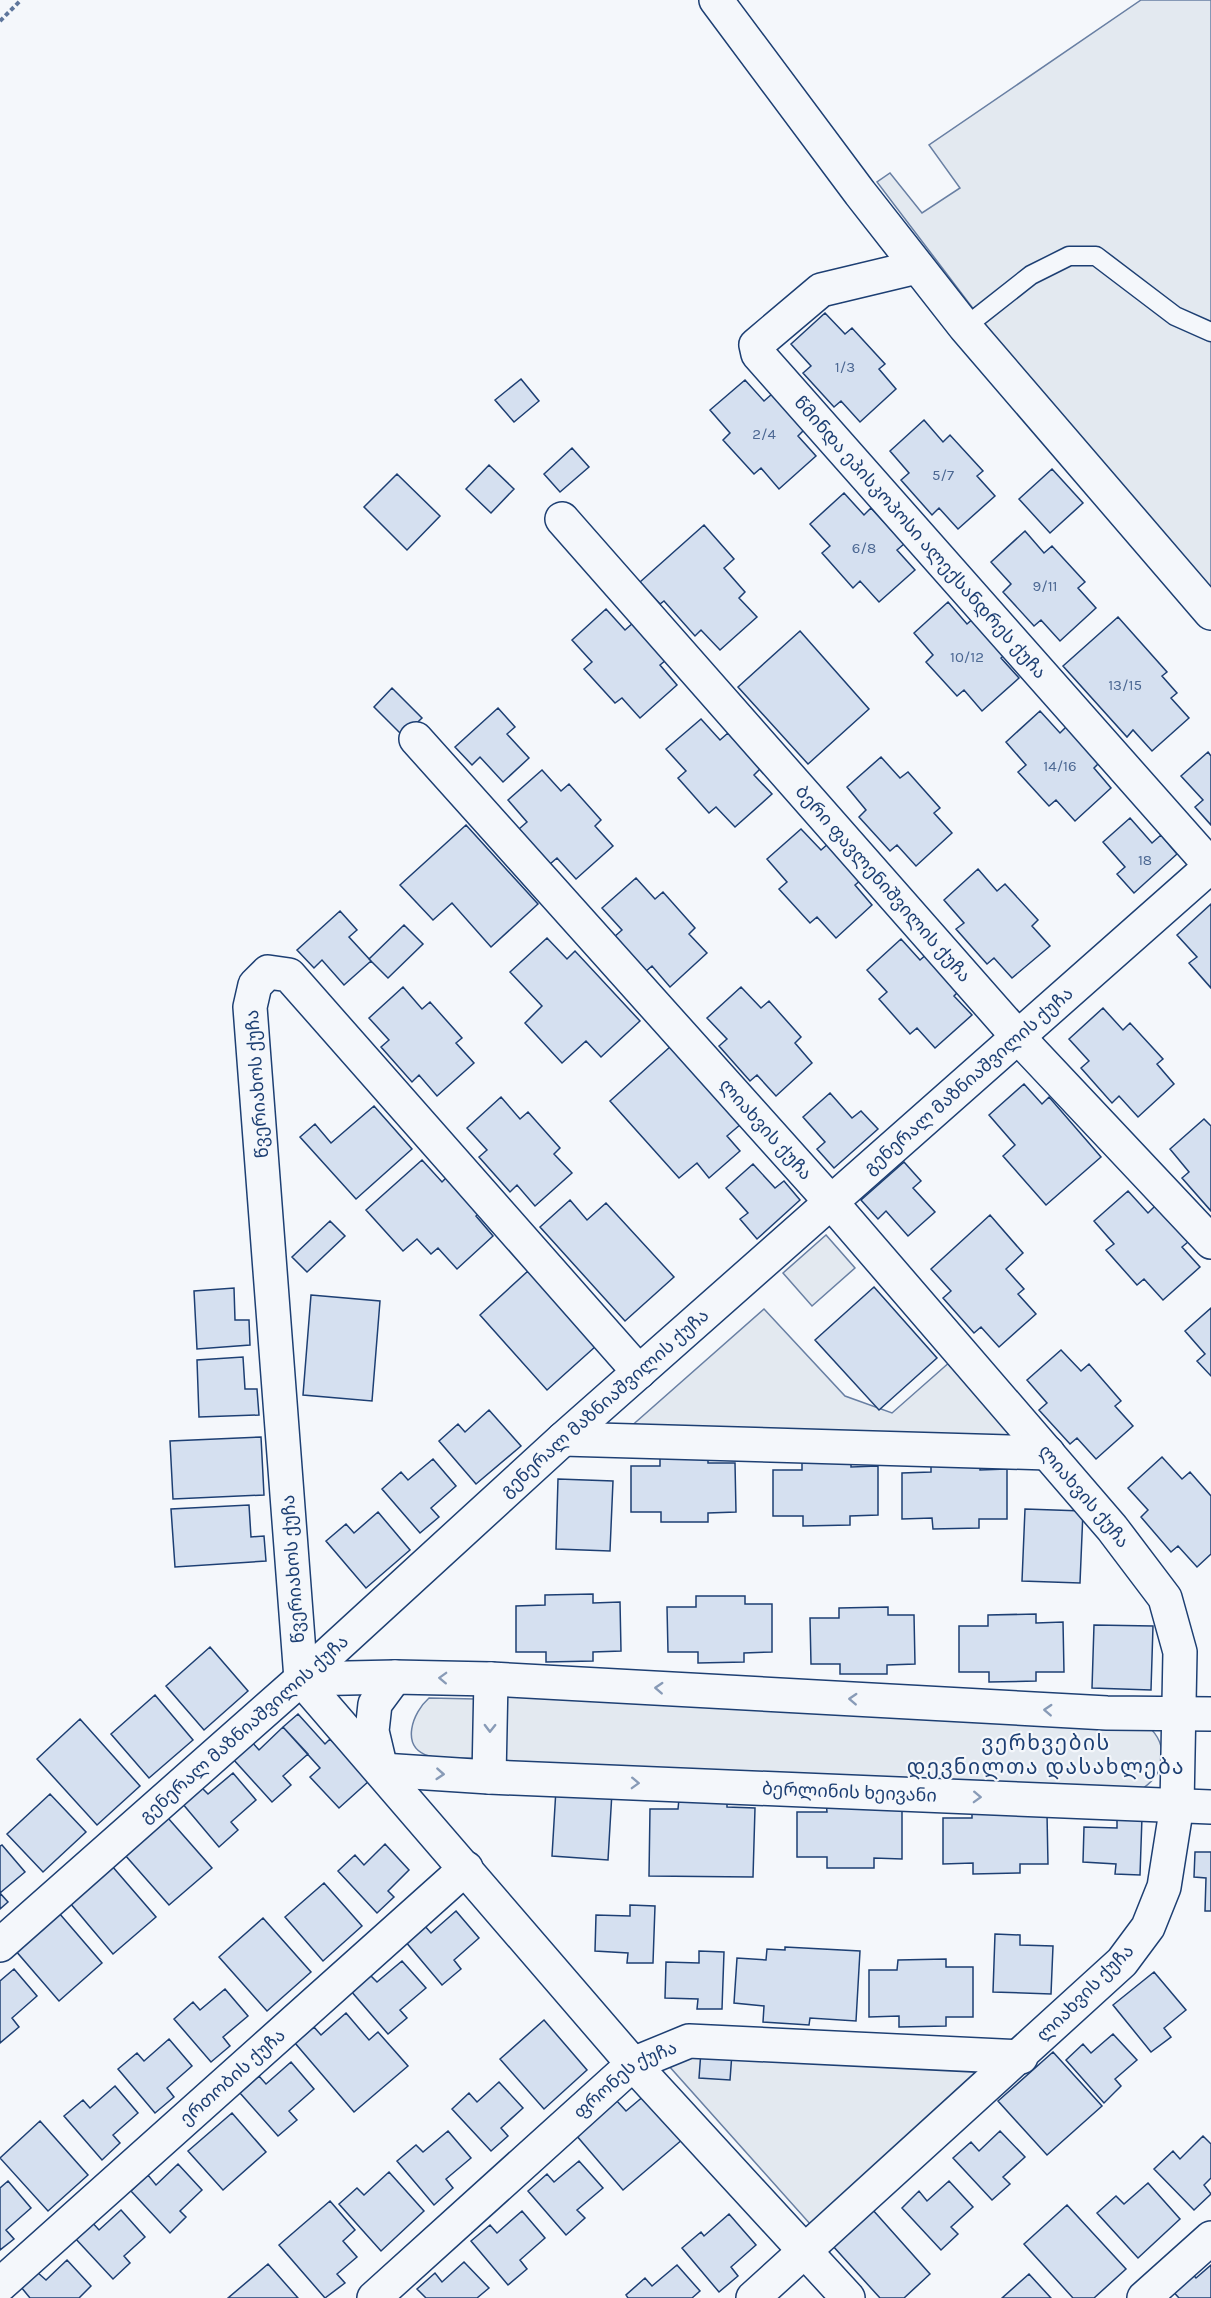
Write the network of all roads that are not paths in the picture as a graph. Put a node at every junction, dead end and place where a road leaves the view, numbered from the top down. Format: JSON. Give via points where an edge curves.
{"nodes":[{"id":1,"x":716,"y":0,"type":"edge"},
{"id":2,"x":917,"y":267,"type":"junction"},
{"id":3,"x":965,"y":327,"type":"junction"},
{"id":4,"x":1211,"y":332,"type":"edge"},
{"id":5,"x":562,"y":519,"type":"dead end"},
{"id":6,"x":1211,"y":613,"type":"edge"},
{"id":7,"x":416,"y":739,"type":"dead end"},
{"id":8,"x":1211,"y":866,"type":"edge"},
{"id":9,"x":1019,"y":1038,"type":"junction"},
{"id":10,"x":831,"y":1202,"type":"junction"},
{"id":11,"x":1211,"y":1242,"type":"edge"},
{"id":12,"x":639,"y":1372,"type":"junction"},
{"id":13,"x":563,"y":1438,"type":"junction"},
{"id":14,"x":1048,"y":1453,"type":"junction"},
{"id":15,"x":395,"y":1677,"type":"junction"},
{"id":16,"x":302,"y":1679,"type":"junction"},
{"id":17,"x":491,"y":1679,"type":"junction"},
{"id":18,"x":1195,"y":1713,"type":"edge"},
{"id":19,"x":382,"y":1770,"type":"junction"},
{"id":20,"x":489,"y":1777,"type":"junction"},
{"id":21,"x":1177,"y":1804,"type":"junction"},
{"id":22,"x":1211,"y":1807,"type":"edge"},
{"id":23,"x":466,"y":1868,"type":"junction"},
{"id":24,"x":0,"y":1945,"type":"edge"},
{"id":25,"x":1021,"y":2057,"type":"junction"},
{"id":26,"x":633,"y":2064,"type":"junction"},
{"id":27,"x":1211,"y":2238,"type":"edge"},
{"id":28,"x":805,"y":2252,"type":"junction"},
{"id":29,"x":0,"y":2285,"type":"edge"},
{"id":30,"x":374,"y":2298,"type":"edge"},
{"id":31,"x":753,"y":2298,"type":"edge"},
{"id":32,"x":848,"y":2298,"type":"edge"},
{"id":33,"x":1144,"y":2298,"type":"edge"}],
"edges":[{"from":1,"to":2,"type":"street"},
{"from":2,"to":3,"type":"street"},
{"from":2,"to":8,"type":"street","name":"წმინდა ეპისკოპოსი ალექსანდრეს ქუჩა","via":[[821,290],[756,345],[758,354]]},
{"from":3,"to":4,"type":"lane","via":[[1031,275],[1069,256],[1096,256],[1175,316]]},
{"from":3,"to":6,"type":"street"},
{"from":5,"to":9,"type":"street","name":"ბერი ფავლენიშვილის ქუჩა"},
{"from":7,"to":10,"type":"street","name":"ლიახვის ქუჩა"},
{"from":8,"to":9,"type":"street","name":"გენერალ მაზნიაშვილის ქუჩა"},
{"from":9,"to":10,"type":"street","name":"გენერალ მაზნიაშვილის ქუჩა"},
{"from":9,"to":11,"type":"street","name":"ბერი ფავლენიშვილის ქუჩა"},
{"from":10,"to":12,"type":"street","name":"გენერალ მაზნიაშვილის ქუჩა"},
{"from":10,"to":14,"type":"street","name":"ლიახვის ქუჩა"},
{"from":12,"to":13,"type":"street","name":"გენერალ მაზნიაშვილის ქუჩა"},
{"from":12,"to":16,"type":"street","name":"წვერიახოს ქუჩა","via":[[289,975],[268,972],[255,984],[250,1007]]},
{"from":13,"to":14,"type":"street"},
{"from":13,"to":16,"type":"street","name":"გენერალ მაზნიაშვილის ქუჩა"},
{"from":14,"to":18,"type":"street","name":"ლიახვის ქუჩა","via":[[1165,1598]]},
{"from":15,"to":16,"type":"street"},
{"from":17,"to":15,"type":"street","one_way":true},
{"from":15,"to":19,"type":"street","via":[[375,1704],[372,1731]]},
{"from":16,"to":19,"type":"street"},
{"from":16,"to":24,"type":"street","name":"გენერალ მაზნიაშვილის ქუჩა"},
{"from":18,"to":17,"type":"street","one_way":true,"via":[[1107,1713]]},
{"from":17,"to":20,"type":"street","one_way":true},
{"from":18,"to":21,"type":"street","name":"ლიახვის ქუჩა"},
{"from":19,"to":20,"type":"street","name":"ბერლინის ხეივანი","one_way":true},
{"from":19,"to":23,"type":"street"},
{"from":20,"to":21,"type":"street","name":"ბერლინის ხეივანი","one_way":true},
{"from":21,"to":22,"type":"street","name":"ბერლინის ხეივანი"},
{"from":21,"to":25,"type":"street","name":"ლიახვის ქუჩა","via":[[1164,1887],[1148,1927],[1122,1962]]},
{"from":23,"to":26,"type":"street"},
{"from":23,"to":29,"type":"street","name":"ერთობის ქუჩა"},
{"from":25,"to":26,"type":"street","name":"ფრონეს ქუჩა","via":[[689,2041]]},
{"from":25,"to":28,"type":"street","name":"ლიახვის ქუჩა"},
{"from":26,"to":28,"type":"street"},
{"from":26,"to":30,"type":"street","name":"ფრონეს ქუჩა"},
{"from":27,"to":33,"type":"street"},
{"from":28,"to":31,"type":"street","name":"ლიახვის ქუჩა"},
{"from":28,"to":32,"type":"street"}]}
